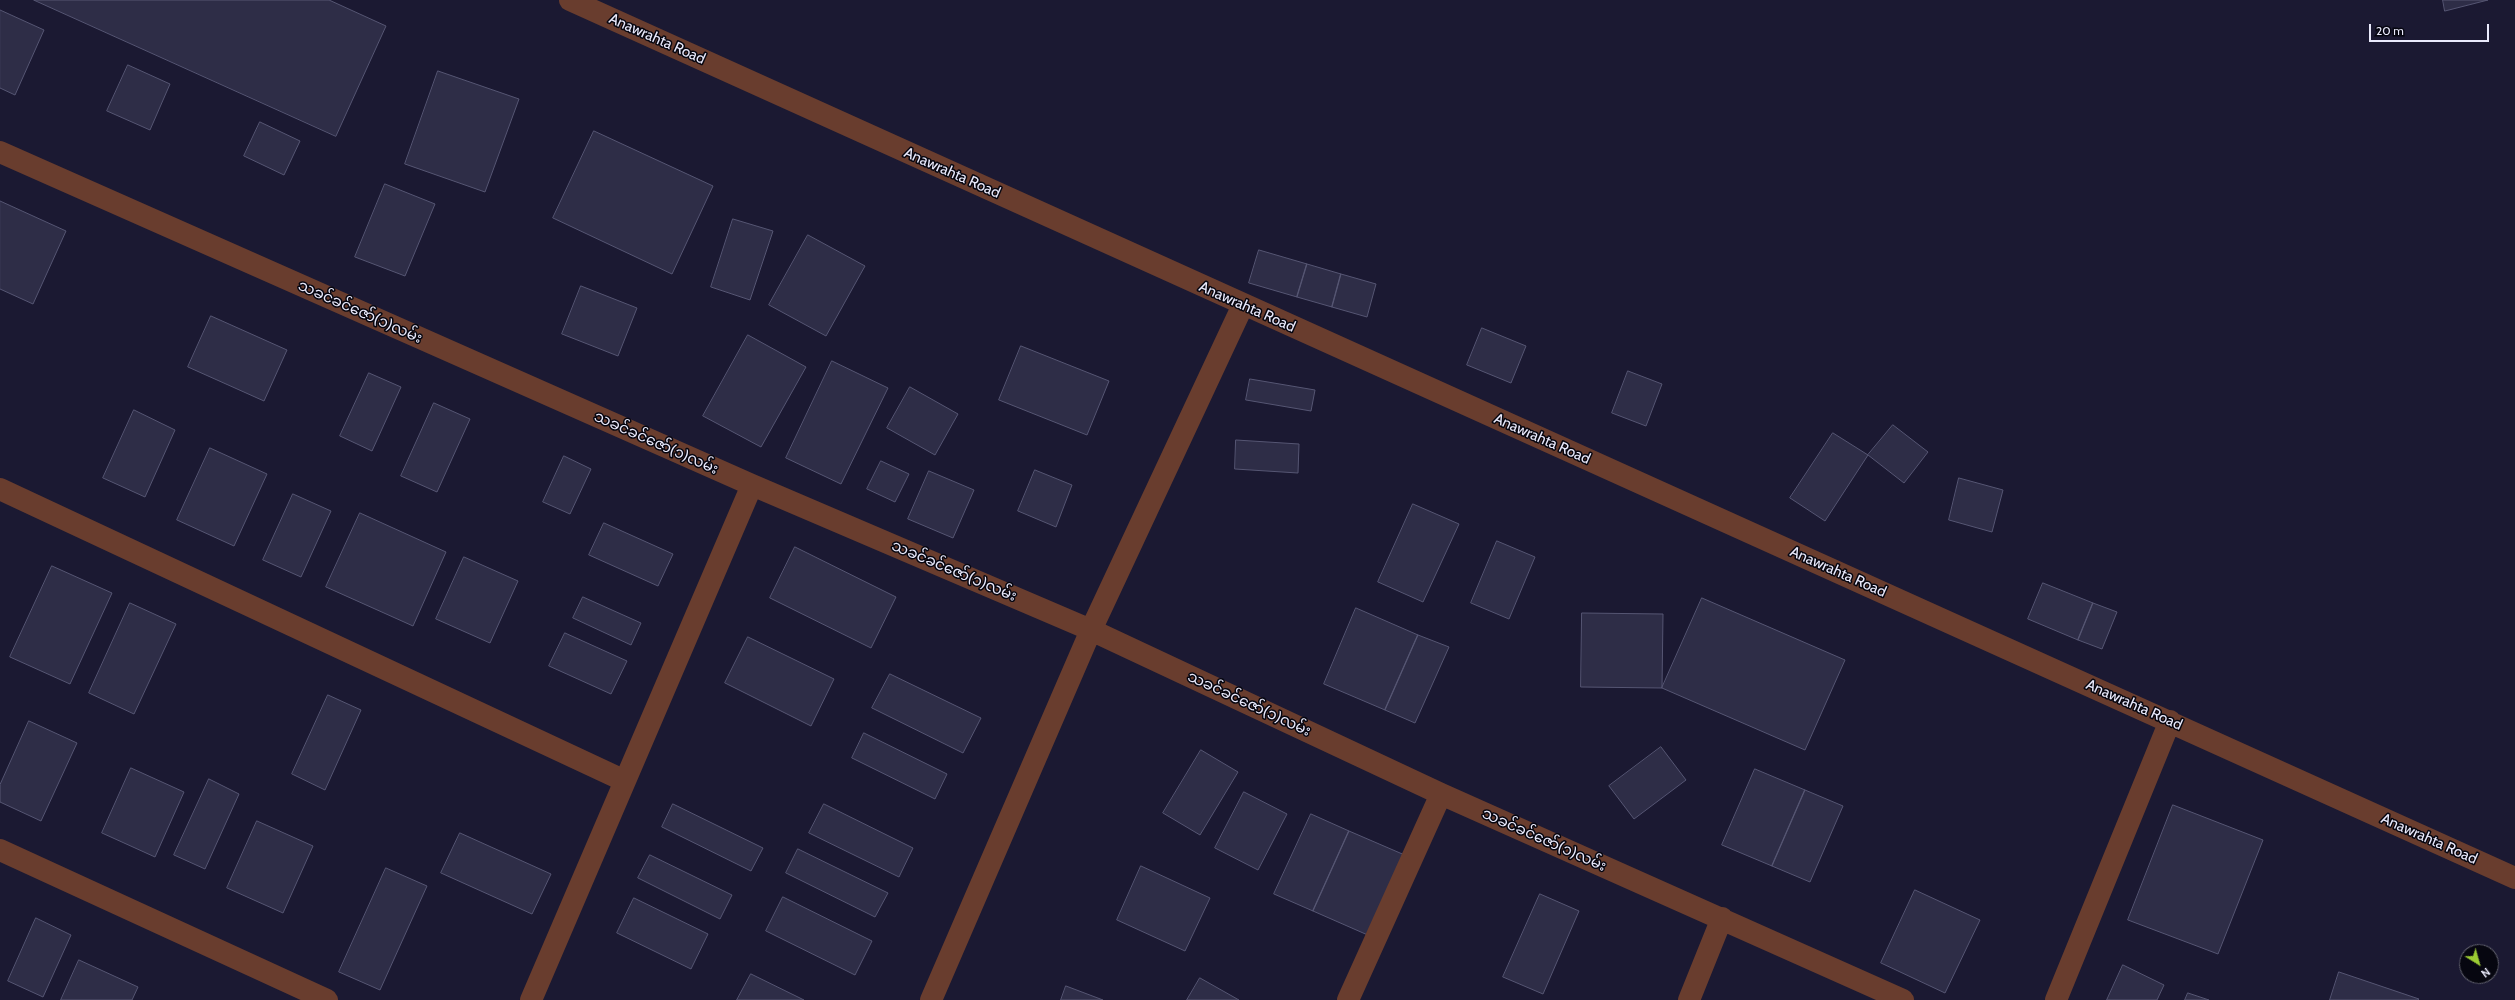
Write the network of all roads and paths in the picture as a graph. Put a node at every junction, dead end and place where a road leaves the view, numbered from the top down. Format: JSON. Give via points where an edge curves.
{"nodes":[{"id":1,"x":570,"y":0,"type":"edge"},
{"id":2,"x":0,"y":152,"type":"edge"},
{"id":3,"x":1243,"y":305,"type":"junction"},
{"id":4,"x":752,"y":485,"type":"junction"},
{"id":5,"x":0,"y":489,"type":"edge"},
{"id":6,"x":1091,"y":630,"type":"junction"},
{"id":7,"x":2170,"y":721,"type":"junction"},
{"id":8,"x":626,"y":781,"type":"junction"},
{"id":9,"x":1441,"y":794,"type":"junction"},
{"id":10,"x":0,"y":850,"type":"edge"},
{"id":11,"x":2515,"y":878,"type":"edge"},
{"id":12,"x":1722,"y":918,"type":"junction"},
{"id":13,"x":327,"y":1000,"type":"edge"},
{"id":14,"x":531,"y":1000,"type":"edge"},
{"id":15,"x":931,"y":1000,"type":"edge"},
{"id":16,"x":1348,"y":1000,"type":"edge"},
{"id":17,"x":1689,"y":1000,"type":"edge"},
{"id":18,"x":1903,"y":1000,"type":"edge"},
{"id":19,"x":2056,"y":1000,"type":"edge"}],
"edges":[{"from":1,"to":3,"type":"street","name":"Anawrahta Road"},
{"from":2,"to":4,"type":"street","name":"သခင်ခင်ဇော်(၁)လမ်း"},
{"from":3,"to":6,"type":"street"},
{"from":3,"to":7,"type":"street","name":"Anawrahta Road"},
{"from":4,"to":6,"type":"street","name":"သခင်ခင်ဇော်(၁)လမ်း"},
{"from":4,"to":8,"type":"street"},
{"from":5,"to":8,"type":"street"},
{"from":6,"to":9,"type":"street","name":"သခင်ခင်ဇော်(၁)လမ်း"},
{"from":6,"to":15,"type":"street"},
{"from":7,"to":11,"type":"street","name":"Anawrahta Road"},
{"from":7,"to":19,"type":"street"},
{"from":8,"to":14,"type":"street"},
{"from":9,"to":12,"type":"street","name":"သခင်ခင်ဇော်(၁)လမ်း"},
{"from":9,"to":16,"type":"street"},
{"from":10,"to":13,"type":"street"},
{"from":12,"to":17,"type":"street"},
{"from":12,"to":18,"type":"street","name":"သခင်ခင်ဇော်(၁)လမ်း"}]}
